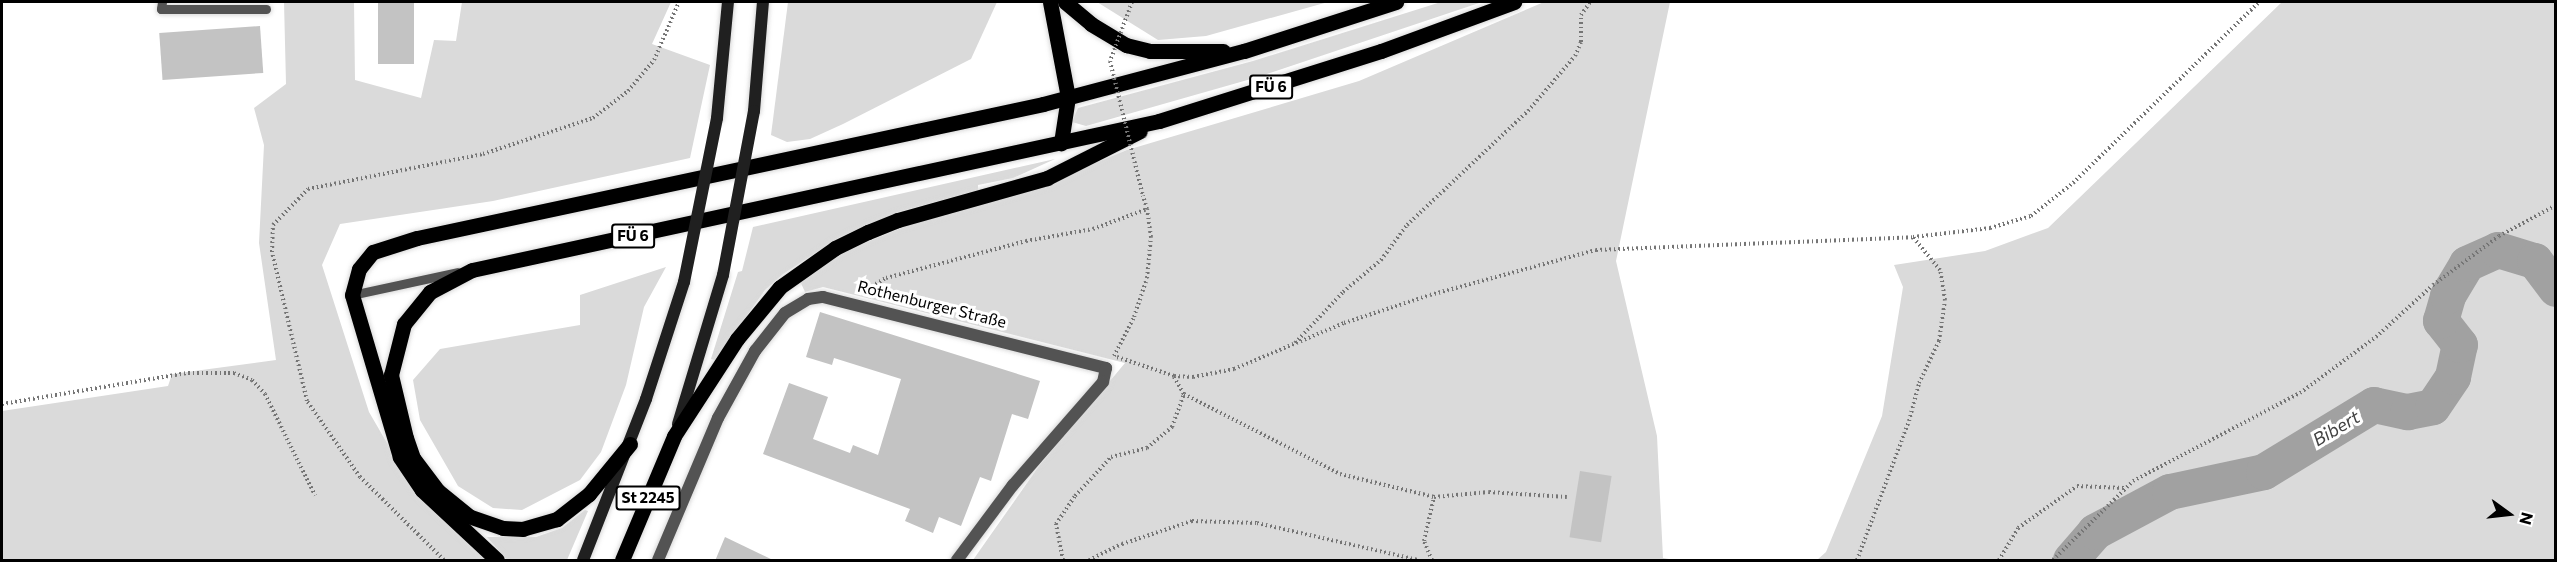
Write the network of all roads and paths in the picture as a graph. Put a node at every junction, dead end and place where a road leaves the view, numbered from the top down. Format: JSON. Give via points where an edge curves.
{"nodes":[{"id":1,"x":162,"y":2,"type":"edge"},
{"id":2,"x":728,"y":2,"type":"edge"},
{"id":3,"x":763,"y":2,"type":"edge"},
{"id":4,"x":1050,"y":2,"type":"edge"},
{"id":5,"x":1065,"y":2,"type":"edge"},
{"id":6,"x":1132,"y":2,"type":"edge"},
{"id":7,"x":1396,"y":2,"type":"edge"},
{"id":8,"x":1514,"y":2,"type":"edge"},
{"id":9,"x":1590,"y":2,"type":"edge"},
{"id":10,"x":2259,"y":2,"type":"edge"},
{"id":11,"x":266,"y":9,"type":"dead end"},
{"id":12,"x":1244,"y":51,"type":"junction"},
{"id":13,"x":1068,"y":97,"type":"junction"},
{"id":14,"x":1159,"y":121,"type":"junction"},
{"id":15,"x":1126,"y":129,"type":"junction"},
{"id":16,"x":1061,"y":143,"type":"junction"},
{"id":17,"x":2556,"y":205,"type":"edge"},
{"id":18,"x":1147,"y":209,"type":"junction"},
{"id":19,"x":1913,"y":237,"type":"junction"},
{"id":20,"x":472,"y":270,"type":"junction"},
{"id":21,"x":352,"y":295,"type":"junction"},
{"id":22,"x":848,"y":301,"type":"junction"},
{"id":23,"x":1292,"y":345,"type":"junction"},
{"id":24,"x":1174,"y":376,"type":"junction"},
{"id":25,"x":1184,"y":394,"type":"junction"},
{"id":26,"x":2,"y":404,"type":"edge"},
{"id":27,"x":674,"y":436,"type":"junction"},
{"id":28,"x":630,"y":444,"type":"junction"},
{"id":29,"x":2124,"y":488,"type":"junction"},
{"id":30,"x":315,"y":495,"type":"dead end"},
{"id":31,"x":1434,"y":497,"type":"junction"},
{"id":32,"x":1568,"y":497,"type":"dead end"},
{"id":33,"x":497,"y":561,"type":"edge"},
{"id":34,"x":583,"y":561,"type":"edge"},
{"id":35,"x":622,"y":561,"type":"edge"},
{"id":36,"x":658,"y":561,"type":"edge"},
{"id":37,"x":957,"y":561,"type":"edge"},
{"id":38,"x":1063,"y":561,"type":"edge"},
{"id":39,"x":1089,"y":561,"type":"edge"},
{"id":40,"x":1418,"y":561,"type":"edge"},
{"id":41,"x":1432,"y":561,"type":"edge"},
{"id":42,"x":1857,"y":561,"type":"edge"},
{"id":43,"x":1999,"y":561,"type":"edge"},
{"id":44,"x":2053,"y":561,"type":"edge"}],
"edges":[{"from":1,"to":11,"type":"lane","via":[[161,9]]},
{"from":2,"to":28,"type":"main road","number":"St 2245","bridge":true,"via":[[717,118],[684,282]]},
{"from":3,"to":27,"type":"main road","number":"St 2245","bridge":true,"via":[[754,111],[723,275]]},
{"from":4,"to":13,"type":"main road"},
{"from":5,"to":12,"type":"main road","via":[[1091,24],[1126,45],[1150,51]]},
{"from":6,"to":15,"type":"path","bridge":true,"via":[[1110,61]]},
{"from":7,"to":12,"type":"main road","number":"FÜ 6"},
{"from":8,"to":14,"type":"main road","number":"FÜ 6","via":[[1381,51]]},
{"from":9,"to":23,"type":"path","via":[[1581,15],[1581,42],[1575,56],[1528,111],[1407,225],[1381,260],[1343,292]]},
{"from":10,"to":19,"type":"path","via":[[2073,183],[2031,216],[1990,228]]},
{"from":12,"to":13,"type":"main road","number":"FÜ 6"},
{"from":13,"to":16,"type":"main road"},
{"from":13,"to":21,"type":"main road","number":"FÜ 6","via":[[386,245],[373,252],[359,269]]},
{"from":14,"to":15,"type":"main road","number":"FÜ 6"},
{"from":14,"to":27,"type":"main road","via":[[1047,178],[898,220],[835,248],[780,287],[760,308]]},
{"from":15,"to":16,"type":"main road","number":"FÜ 6"},
{"from":15,"to":18,"type":"path","bridge":true},
{"from":16,"to":20,"type":"main road","number":"FÜ 6"},
{"from":17,"to":29,"type":"path","via":[[2499,236],[2433,285],[2376,337],[2300,393]]},
{"from":18,"to":22,"type":"path","via":[[1093,229],[1026,241],[886,278]]},
{"from":18,"to":24,"type":"path","via":[[1151,237],[1147,278],[1134,317],[1113,356]]},
{"from":19,"to":23,"type":"path","via":[[1596,250],[1430,294]]},
{"from":19,"to":42,"type":"path","via":[[1940,270],[1945,300],[1939,341],[1919,383],[1909,421]]},
{"from":20,"to":21,"type":"lane"},
{"from":20,"to":28,"type":"main road","via":[[430,292],[413,309],[393,355],[394,398],[405,438],[413,458],[438,491],[485,523],[503,528],[541,525],[574,509]]},
{"from":21,"to":33,"type":"main road","via":[[400,457],[422,490]]},
{"from":22,"to":36,"type":"street","name":"Rothenburger Straße","via":[[823,297],[796,305],[755,351],[718,418]]},
{"from":22,"to":37,"type":"street","name":"Rothenburger Straße","via":[[1106,368],[1103,382],[1013,485]]},
{"from":23,"to":24,"type":"path","via":[[1234,369],[1193,377]]},
{"from":24,"to":25,"type":"path"},
{"from":25,"to":31,"type":"path","via":[[1340,474]]},
{"from":25,"to":38,"type":"path","via":[[1172,427],[1147,448],[1111,457],[1075,496],[1056,524]]},
{"from":26,"to":30,"type":"path","via":[[188,373],[234,373],[252,380],[265,394]]},
{"from":27,"to":35,"type":"main road","number":"St 2245"},
{"from":28,"to":34,"type":"main road","number":"St 2245"},
{"from":29,"to":43,"type":"path","via":[[2077,486],[2018,528]]},
{"from":29,"to":44,"type":"path"},
{"from":31,"to":32,"type":"path","via":[[1489,492]]},
{"from":31,"to":41,"type":"path","via":[[1424,541]]},
{"from":39,"to":40,"type":"path","via":[[1122,544],[1192,521],[1257,523]]}]}
